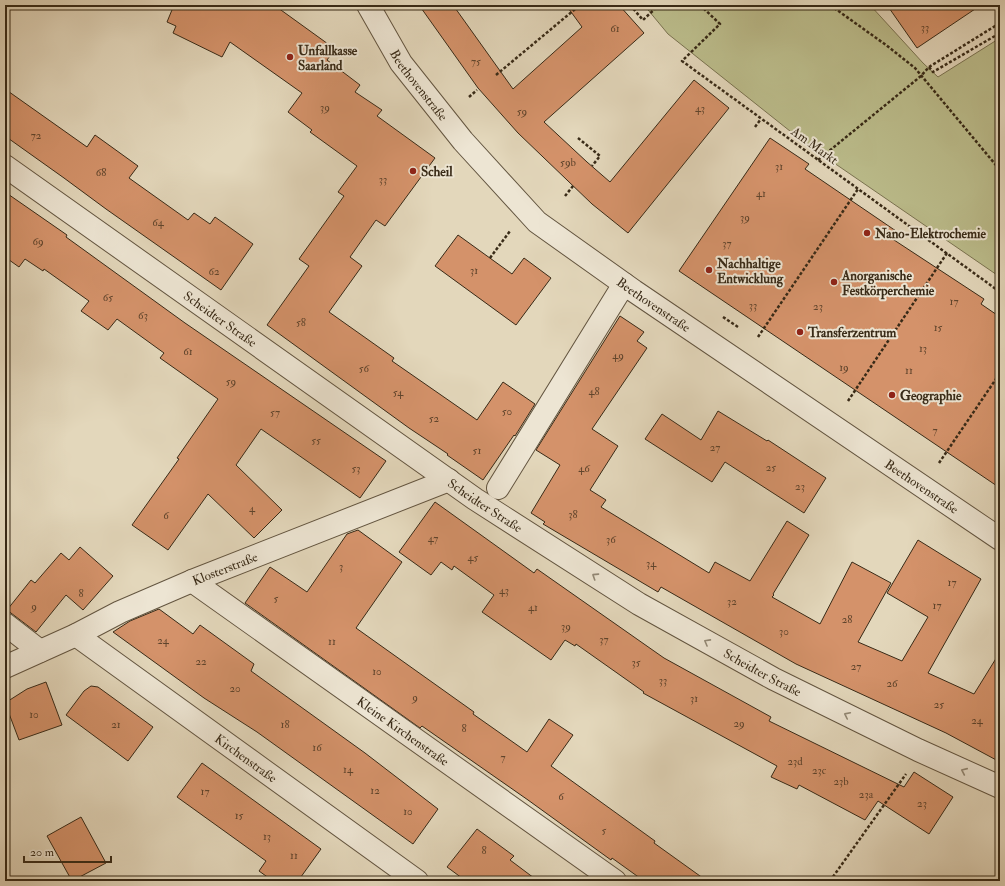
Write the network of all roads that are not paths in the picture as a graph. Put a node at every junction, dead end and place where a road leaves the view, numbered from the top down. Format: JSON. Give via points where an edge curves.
{"nodes":[{"id":1,"x":368,"y":5,"type":"edge"},
{"id":2,"x":5,"y":166,"type":"edge"},
{"id":3,"x":624,"y":284,"type":"junction"},
{"id":4,"x":449,"y":480,"type":"junction"},
{"id":5,"x":498,"y":488,"type":"dead end"},
{"id":6,"x":1000,"y":539,"type":"edge"},
{"id":7,"x":192,"y":581,"type":"junction"},
{"id":8,"x":5,"y":624,"type":"edge"},
{"id":9,"x":76,"y":635,"type":"junction"},
{"id":10,"x":40,"y":651,"type":"junction"},
{"id":11,"x":5,"y":667,"type":"edge"},
{"id":12,"x":1000,"y":787,"type":"edge"},
{"id":13,"x":417,"y":881,"type":"edge"},
{"id":14,"x":615,"y":881,"type":"edge"}],
"edges":[{"from":1,"to":3,"type":"street","name":"Beethovenstraße","via":[[401,62],[463,141],[537,222]]},
{"from":2,"to":4,"type":"street","name":"Scheidter Straße"},
{"from":3,"to":5,"type":"street"},
{"from":3,"to":6,"type":"street","name":"Beethovenstraße"},
{"from":4,"to":7,"type":"street","name":"Klosterstraße"},
{"from":12,"to":4,"type":"street","name":"Scheidter Straße","one_way":true,"via":[[774,679],[639,604]]},
{"from":7,"to":9,"type":"street","name":"Klosterstraße","via":[[120,612]]},
{"from":7,"to":14,"type":"street","name":"Kleine Kirchenstraße"},
{"from":8,"to":10,"type":"street"},
{"from":9,"to":10,"type":"street","name":"Klosterstraße"},
{"from":9,"to":13,"type":"street","name":"Kirchenstraße"},
{"from":10,"to":11,"type":"street","name":"Klosterstraße"}]}
